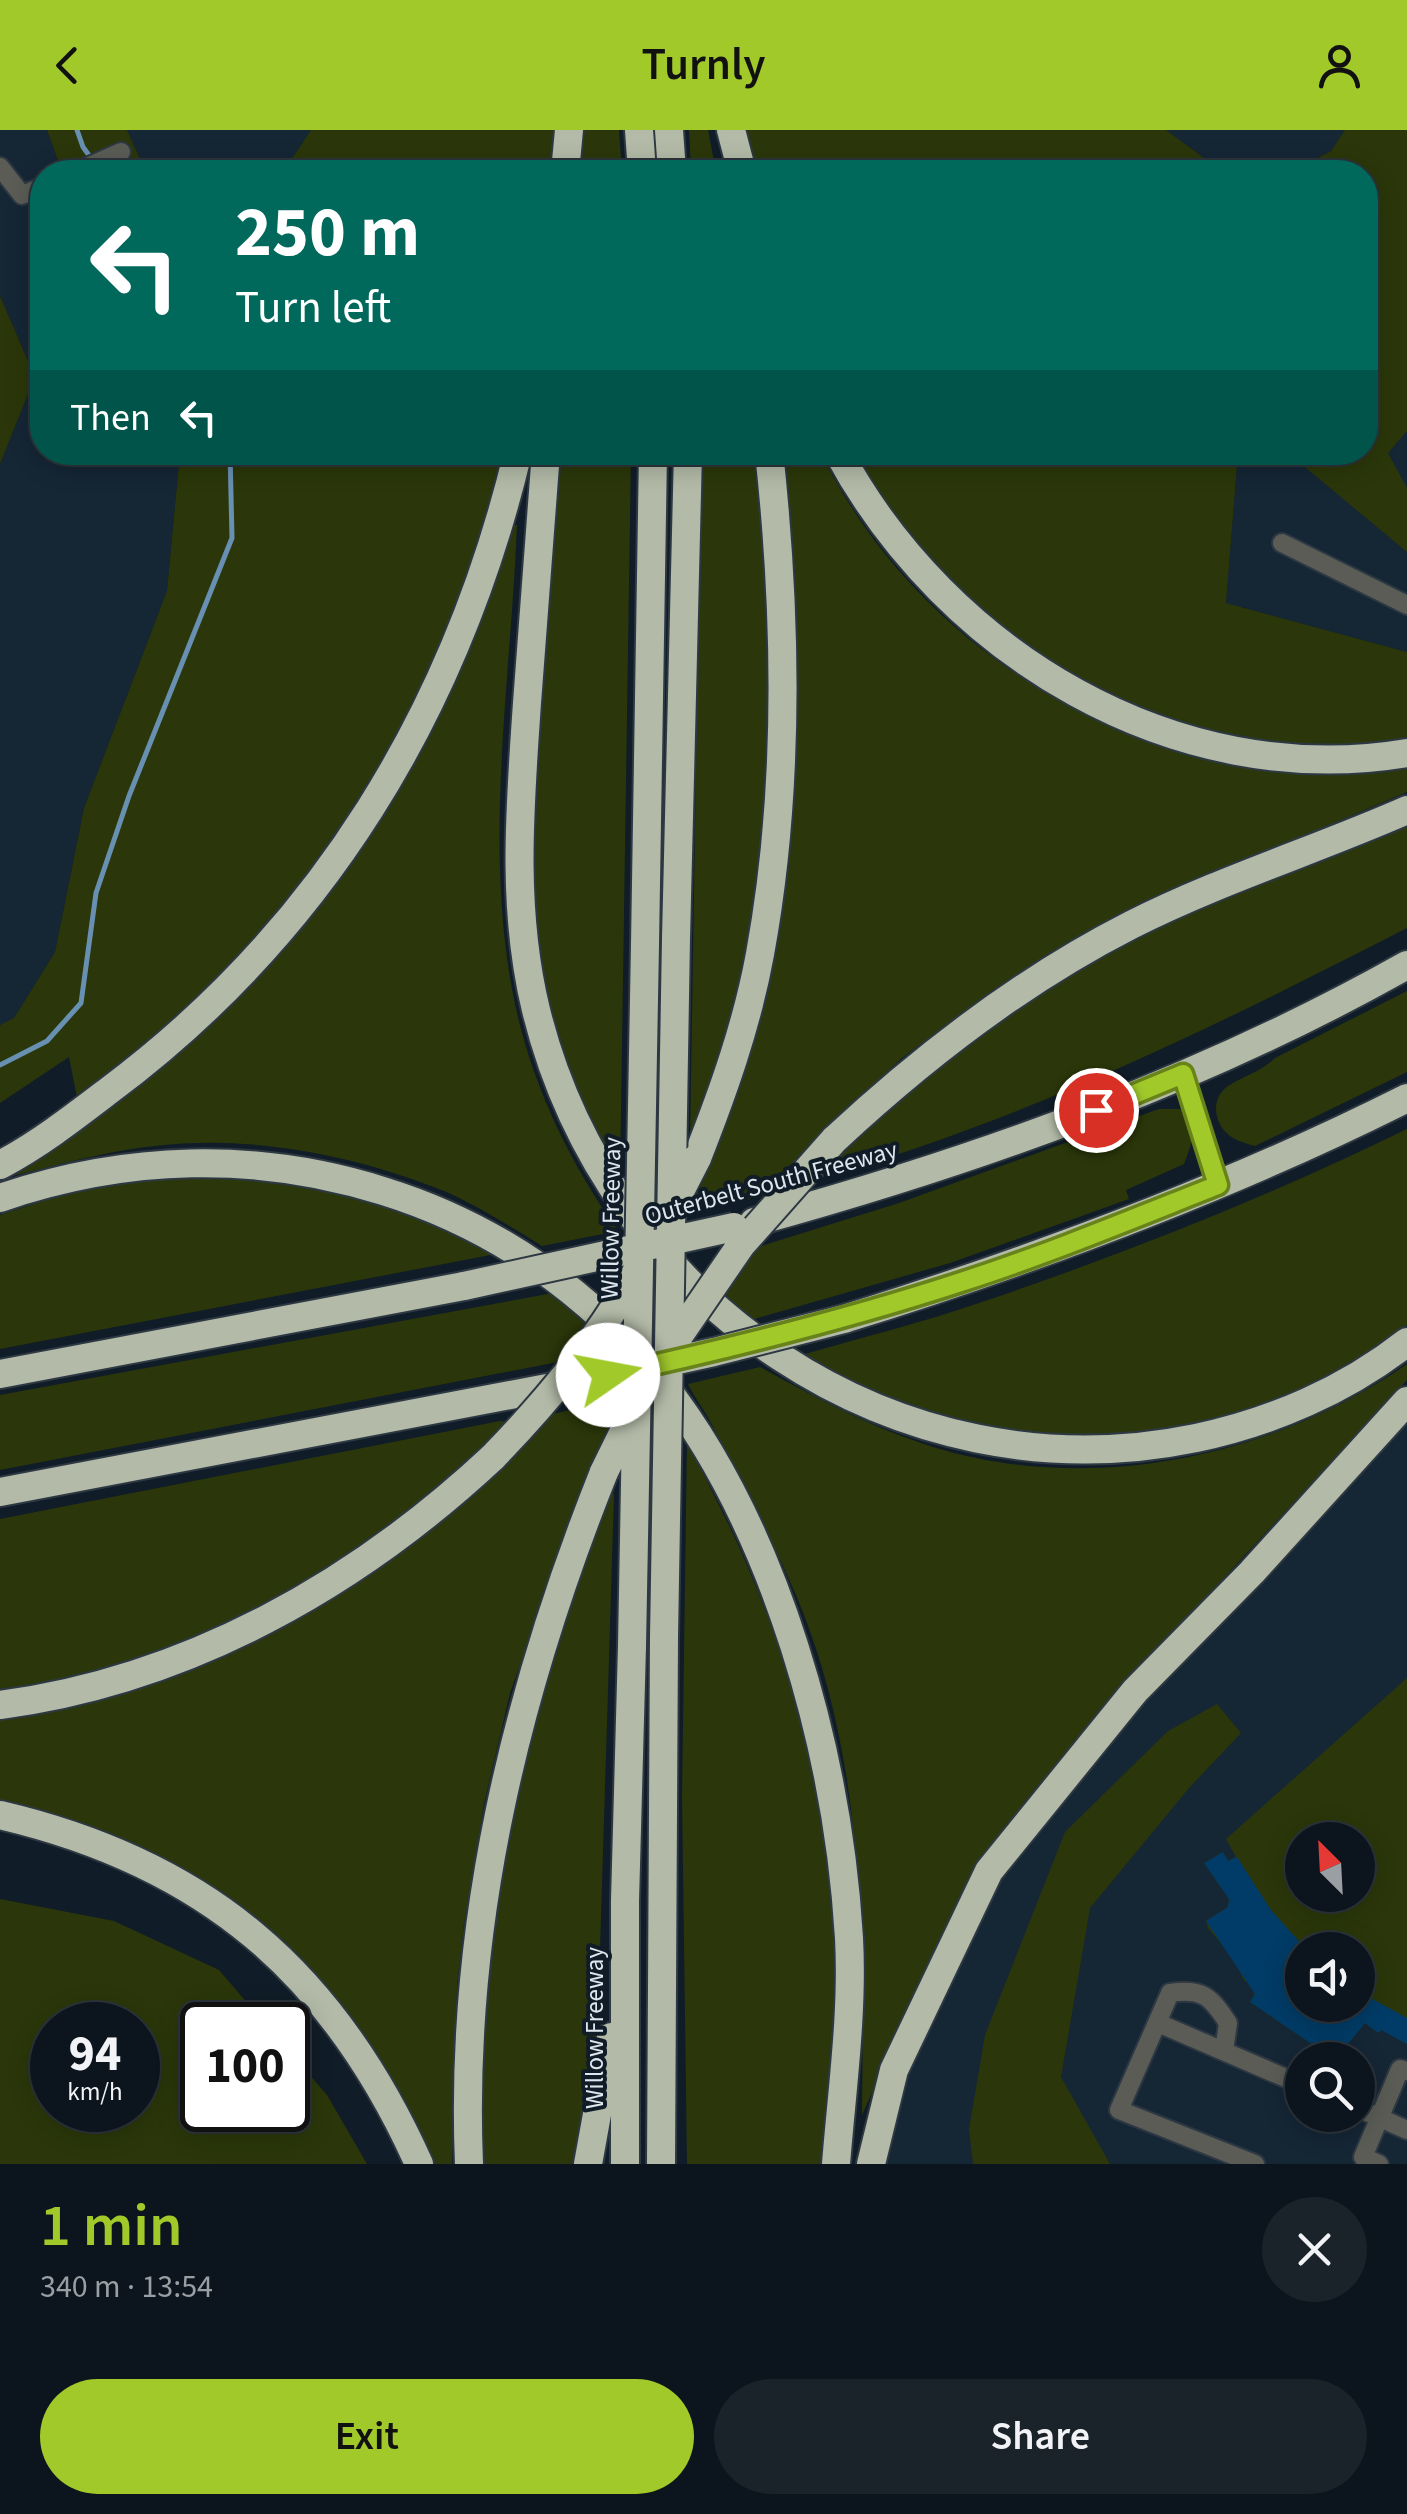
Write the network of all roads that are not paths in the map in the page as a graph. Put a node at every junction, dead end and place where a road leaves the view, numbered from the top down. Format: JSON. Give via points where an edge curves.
{"nodes":[{"id":1,"x":568,"y":130,"type":"edge"},
{"id":2,"x":639,"y":130,"type":"edge"},
{"id":3,"x":669,"y":130,"type":"edge"},
{"id":4,"x":722,"y":130,"type":"edge"},
{"id":5,"x":731,"y":130,"type":"edge"},
{"id":6,"x":121,"y":152,"type":"dead end"},
{"id":7,"x":103,"y":160,"type":"edge"},
{"id":8,"x":566,"y":160,"type":"edge"},
{"id":9,"x":641,"y":160,"type":"edge"},
{"id":10,"x":671,"y":160,"type":"edge"},
{"id":11,"x":726,"y":160,"type":"edge"},
{"id":12,"x":739,"y":160,"type":"edge"},
{"id":13,"x":0,"y":167,"type":"edge"},
{"id":14,"x":30,"y":192,"type":"edge"},
{"id":15,"x":515,"y":465,"type":"edge"},
{"id":16,"x":545,"y":465,"type":"edge"},
{"id":17,"x":653,"y":465,"type":"edge"},
{"id":18,"x":688,"y":465,"type":"edge"},
{"id":19,"x":771,"y":465,"type":"edge"},
{"id":20,"x":846,"y":465,"type":"edge"},
{"id":21,"x":1282,"y":543,"type":"dead end"},
{"id":22,"x":1407,"y":605,"type":"edge"},
{"id":23,"x":1407,"y":754,"type":"edge"},
{"id":24,"x":1407,"y":810,"type":"edge"},
{"id":25,"x":1407,"y":965,"type":"edge"},
{"id":26,"x":1183,"y":1074,"type":"junction"},
{"id":27,"x":1407,"y":1098,"type":"edge"},
{"id":28,"x":0,"y":1164,"type":"edge"},
{"id":29,"x":1218,"y":1185,"type":"junction"},
{"id":30,"x":0,"y":1198,"type":"edge"},
{"id":31,"x":1407,"y":1342,"type":"edge"},
{"id":32,"x":0,"y":1374,"type":"edge"},
{"id":33,"x":1407,"y":1402,"type":"edge"},
{"id":34,"x":0,"y":1492,"type":"edge"},
{"id":35,"x":0,"y":1705,"type":"edge"},
{"id":36,"x":0,"y":1816,"type":"edge"},
{"id":37,"x":626,"y":1902,"type":"junction"},
{"id":38,"x":1158,"y":2023,"type":"junction"},
{"id":39,"x":1224,"y":2050,"type":"junction"},
{"id":40,"x":1407,"y":2071,"type":"edge"},
{"id":41,"x":1285,"y":2077,"type":"edge"},
{"id":42,"x":1375,"y":2116,"type":"edge"},
{"id":43,"x":1379,"y":2118,"type":"junction"},
{"id":44,"x":1407,"y":2130,"type":"edge"},
{"id":45,"x":419,"y":2164,"type":"edge"},
{"id":46,"x":469,"y":2164,"type":"edge"},
{"id":47,"x":588,"y":2164,"type":"edge"},
{"id":48,"x":625,"y":2164,"type":"edge"},
{"id":49,"x":661,"y":2164,"type":"edge"},
{"id":50,"x":836,"y":2164,"type":"edge"},
{"id":51,"x":871,"y":2164,"type":"edge"},
{"id":52,"x":1254,"y":2164,"type":"edge"},
{"id":53,"x":1378,"y":2164,"type":"edge"}],
"edges":[{"from":1,"to":8,"type":"highway"},
{"from":2,"to":9,"type":"highway"},
{"from":3,"to":10,"type":"highway"},
{"from":4,"to":11,"type":"highway"},
{"from":5,"to":12,"type":"highway"},
{"from":6,"to":7,"type":"lane"},
{"from":13,"to":14,"type":"lane","via":[[22,195]]},
{"from":15,"to":28,"type":"highway","via":[[492,552],[450,662],[391,775],[319,884],[176,1038],[80,1113]]},
{"from":16,"to":31,"type":"highway","via":[[518,830],[526,957],[548,1055],[588,1148],[635,1221],[680,1273],[778,1358],[826,1386],[925,1425],[1056,1450],[1126,1448],[1222,1432],[1327,1392]]},
{"from":17,"to":37,"type":"highway","name":"Willow Freeway","bridge":true},
{"from":18,"to":49,"type":"highway","bridge":true,"via":[[664,1637]]},
{"from":19,"to":35,"type":"highway","bridge":true,"via":[[781,755],[770,890],[734,1059],[697,1158],[616,1309],[540,1408],[400,1537],[230,1638],[78,1690]]},
{"from":20,"to":23,"type":"highway","via":[[889,535],[946,599],[992,639],[1087,700],[1139,723],[1234,750],[1318,759]]},
{"from":21,"to":22,"type":"lane"},
{"from":24,"to":46,"type":"highway","bridge":true,"via":[[1130,926],[968,1027],[834,1140],[692,1312],[604,1472],[528,1692],[492,1843],[472,2012]]},
{"from":25,"to":26,"type":"highway","name":"Outerbelt South Freeway"},
{"from":26,"to":29,"type":"lane"},
{"from":26,"to":32,"type":"highway","name":"Outerbelt South Freeway","bridge":true,"via":[[966,1158],[734,1227]]},
{"from":27,"to":29,"type":"highway"},
{"from":29,"to":34,"type":"highway","bridge":true,"via":[[1056,1250],[714,1352]]},
{"from":30,"to":50,"type":"highway","via":[[62,1180],[168,1164],[260,1164],[346,1179],[453,1216],[503,1243],[585,1302],[662,1382],[750,1533],[798,1661],[827,1768],[849,1943]]},
{"from":33,"to":51,"type":"highway","via":[[1135,1691],[989,1870],[894,2070]]},
{"from":36,"to":45,"type":"highway","via":[[136,1861],[212,1902],[251,1933],[354,2042]]},
{"from":37,"to":47,"type":"highway"},
{"from":37,"to":48,"type":"highway","name":"Willow Freeway"},
{"from":38,"to":39,"type":"lane"},
{"from":38,"to":39,"type":"lane","via":[[1170,1993],[1191,1990],[1214,2000],[1228,2023]]},
{"from":38,"to":52,"type":"lane","via":[[1119,2110]]},
{"from":39,"to":41,"type":"lane"},
{"from":40,"to":43,"type":"lane","via":[[1400,2069]]},
{"from":42,"to":43,"type":"lane"},
{"from":43,"to":44,"type":"lane"},
{"from":43,"to":53,"type":"lane","via":[[1363,2158]]}]}
